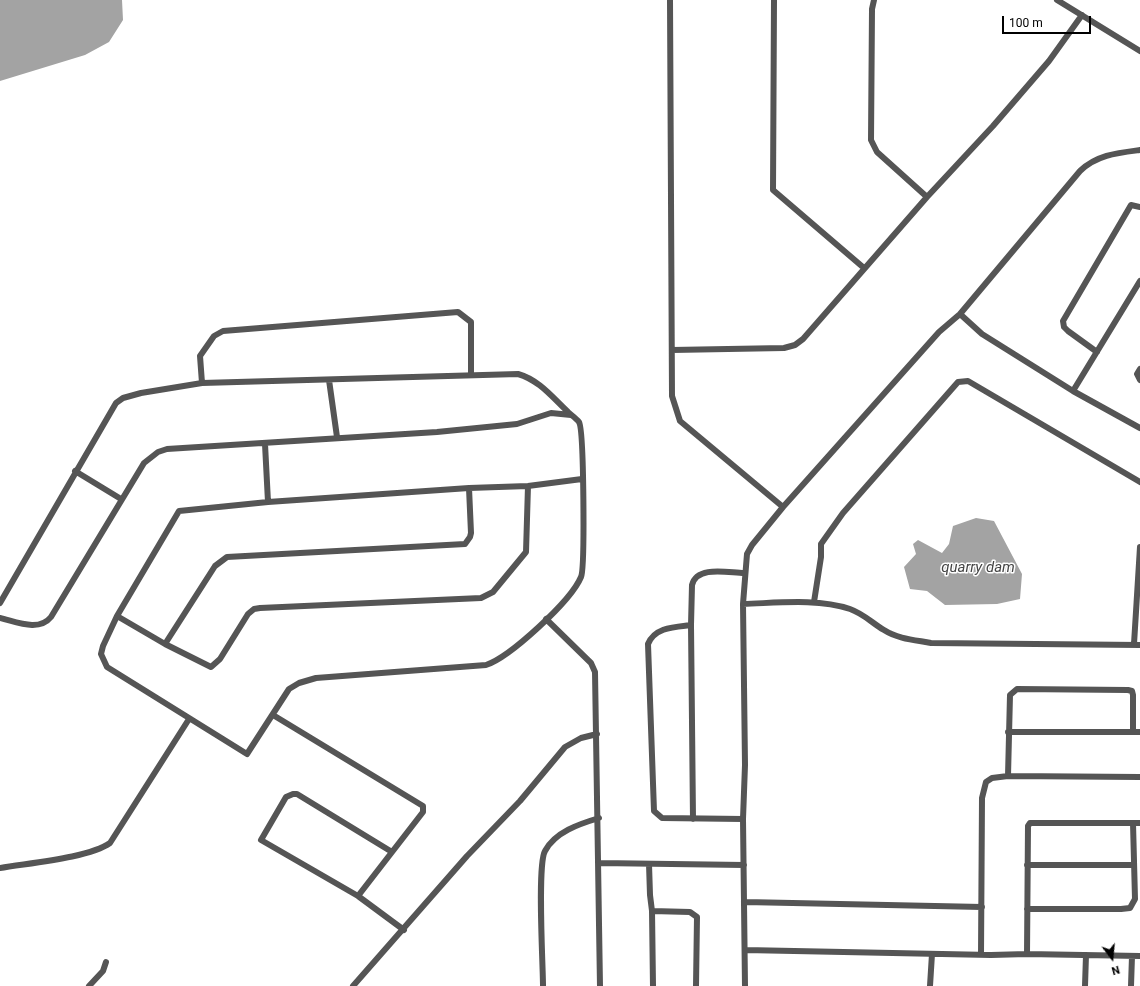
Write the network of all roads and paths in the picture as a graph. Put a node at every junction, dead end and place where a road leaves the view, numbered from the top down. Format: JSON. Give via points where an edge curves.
{"nodes":[{"id":1,"x":670,"y":0,"type":"edge"},
{"id":2,"x":774,"y":0,"type":"edge"},
{"id":3,"x":874,"y":0,"type":"edge"},
{"id":4,"x":1057,"y":0,"type":"edge"},
{"id":5,"x":1082,"y":15,"type":"junction"},
{"id":6,"x":1140,"y":51,"type":"edge"},
{"id":7,"x":1140,"y":150,"type":"edge"},
{"id":8,"x":927,"y":197,"type":"junction"},
{"id":9,"x":1140,"y":207,"type":"edge"},
{"id":10,"x":864,"y":268,"type":"junction"},
{"id":11,"x":1140,"y":280,"type":"edge"},
{"id":12,"x":960,"y":314,"type":"junction"},
{"id":13,"x":672,"y":350,"type":"junction"},
{"id":14,"x":1097,"y":352,"type":"junction"},
{"id":15,"x":1140,"y":369,"type":"edge"},
{"id":16,"x":472,"y":374,"type":"junction"},
{"id":17,"x":329,"y":380,"type":"junction"},
{"id":18,"x":1140,"y":380,"type":"edge"},
{"id":19,"x":202,"y":384,"type":"junction"},
{"id":20,"x":1073,"y":391,"type":"junction"},
{"id":21,"x":571,"y":415,"type":"junction"},
{"id":22,"x":1140,"y":428,"type":"edge"},
{"id":23,"x":337,"y":437,"type":"junction"},
{"id":24,"x":265,"y":444,"type":"junction"},
{"id":25,"x":75,"y":471,"type":"junction"},
{"id":26,"x":582,"y":479,"type":"junction"},
{"id":27,"x":1140,"y":482,"type":"edge"},
{"id":28,"x":528,"y":486,"type":"junction"},
{"id":29,"x":469,"y":488,"type":"junction"},
{"id":30,"x":121,"y":498,"type":"junction"},
{"id":31,"x":268,"y":502,"type":"junction"},
{"id":32,"x":783,"y":508,"type":"junction"},
{"id":33,"x":1140,"y":547,"type":"edge"},
{"id":34,"x":744,"y":573,"type":"junction"},
{"id":35,"x":1138,"y":601,"type":"edge"},
{"id":36,"x":814,"y":602,"type":"junction"},
{"id":37,"x":0,"y":603,"type":"edge"},
{"id":38,"x":743,"y":604,"type":"junction"},
{"id":39,"x":118,"y":616,"type":"junction"},
{"id":40,"x":0,"y":618,"type":"edge"},
{"id":41,"x":546,"y":619,"type":"junction"},
{"id":42,"x":691,"y":625,"type":"junction"},
{"id":43,"x":165,"y":644,"type":"junction"},
{"id":44,"x":1137,"y":644,"type":"edge"},
{"id":45,"x":273,"y":715,"type":"junction"},
{"id":46,"x":189,"y":720,"type":"junction"},
{"id":47,"x":1008,"y":732,"type":"junction"},
{"id":48,"x":1133,"y":732,"type":"junction"},
{"id":49,"x":1140,"y":732,"type":"edge"},
{"id":50,"x":597,"y":734,"type":"junction"},
{"id":51,"x":1008,"y":776,"type":"junction"},
{"id":52,"x":1140,"y":777,"type":"edge"},
{"id":53,"x":598,"y":818,"type":"junction"},
{"id":54,"x":693,"y":819,"type":"junction"},
{"id":55,"x":743,"y":819,"type":"junction"},
{"id":56,"x":1137,"y":822,"type":"edge"},
{"id":57,"x":392,"y":852,"type":"junction"},
{"id":58,"x":599,"y":863,"type":"junction"},
{"id":59,"x":649,"y":864,"type":"junction"},
{"id":60,"x":744,"y":865,"type":"junction"},
{"id":61,"x":1027,"y":865,"type":"junction"},
{"id":62,"x":1134,"y":865,"type":"junction"},
{"id":63,"x":0,"y":868,"type":"edge"},
{"id":64,"x":358,"y":896,"type":"junction"},
{"id":65,"x":745,"y":902,"type":"junction"},
{"id":66,"x":982,"y":907,"type":"junction"},
{"id":67,"x":1027,"y":909,"type":"junction"},
{"id":68,"x":652,"y":911,"type":"junction"},
{"id":69,"x":404,"y":930,"type":"junction"},
{"id":70,"x":745,"y":950,"type":"junction"},
{"id":71,"x":932,"y":954,"type":"junction"},
{"id":72,"x":1027,"y":954,"type":"junction"},
{"id":73,"x":981,"y":955,"type":"junction"},
{"id":74,"x":1086,"y":955,"type":"junction"},
{"id":75,"x":1132,"y":956,"type":"junction"},
{"id":76,"x":1140,"y":956,"type":"edge"},
{"id":77,"x":106,"y":962,"type":"dead end"},
{"id":78,"x":89,"y":986,"type":"edge"},
{"id":79,"x":353,"y":986,"type":"edge"},
{"id":80,"x":543,"y":986,"type":"edge"},
{"id":81,"x":600,"y":986,"type":"edge"},
{"id":82,"x":652,"y":986,"type":"edge"},
{"id":83,"x":696,"y":986,"type":"edge"},
{"id":84,"x":745,"y":986,"type":"edge"},
{"id":85,"x":930,"y":986,"type":"edge"},
{"id":86,"x":1085,"y":986,"type":"edge"},
{"id":87,"x":1131,"y":986,"type":"edge"}],
"edges":[{"from":1,"to":13,"type":"street"},
{"from":2,"to":10,"type":"street","via":[[773,190]]},
{"from":3,"to":8,"type":"street","via":[[871,140],[877,152]]},
{"from":4,"to":5,"type":"street"},
{"from":5,"to":6,"type":"street"},
{"from":5,"to":8,"type":"street","via":[[1049,61]]},
{"from":7,"to":12,"type":"street","via":[[1106,155],[1087,164]]},
{"from":8,"to":10,"type":"street"},
{"from":9,"to":14,"type":"street","via":[[1131,205],[1063,321],[1068,331]]},
{"from":10,"to":13,"type":"street","via":[[795,345],[784,348]]},
{"from":11,"to":14,"type":"street"},
{"from":12,"to":20,"type":"street","via":[[982,334]]},
{"from":12,"to":32,"type":"street","via":[[939,332]]},
{"from":13,"to":32,"type":"street","via":[[672,396],[680,421]]},
{"from":14,"to":20,"type":"street"},
{"from":15,"to":18,"type":"street","via":[[1137,374]]},
{"from":16,"to":17,"type":"street"},
{"from":16,"to":19,"type":"street","via":[[471,322],[458,312],[224,331],[214,336],[200,356]]},
{"from":16,"to":21,"type":"street","via":[[518,374],[527,377],[543,387]]},
{"from":17,"to":19,"type":"street"},
{"from":17,"to":23,"type":"street"},
{"from":19,"to":25,"type":"street","via":[[123,398],[116,403]]},
{"from":20,"to":22,"type":"street"},
{"from":21,"to":23,"type":"street","via":[[551,413],[529,422],[510,425]]},
{"from":21,"to":26,"type":"street","via":[[580,426]]},
{"from":23,"to":24,"type":"street"},
{"from":24,"to":30,"type":"street","via":[[167,449],[158,452],[144,463]]},
{"from":24,"to":31,"type":"street"},
{"from":25,"to":30,"type":"street"},
{"from":25,"to":37,"type":"street"},
{"from":26,"to":28,"type":"street"},
{"from":26,"to":41,"type":"street","via":[[582,576],[573,590]]},
{"from":27,"to":36,"type":"street","via":[[968,381],[958,382],[826,535],[821,544]]},
{"from":28,"to":29,"type":"street"},
{"from":28,"to":43,"type":"street","via":[[526,552],[489,595],[481,598],[254,609],[248,614],[220,659],[211,666]]},
{"from":29,"to":31,"type":"street"},
{"from":29,"to":43,"type":"street","via":[[471,533],[464,544],[227,557],[215,566]]},
{"from":30,"to":40,"type":"street","via":[[46,624],[35,626]]},
{"from":31,"to":39,"type":"street","via":[[179,511]]},
{"from":32,"to":34,"type":"street","via":[[752,545],[747,554]]},
{"from":33,"to":35,"type":"street"},
{"from":34,"to":38,"type":"street"},
{"from":34,"to":42,"type":"street","via":[[698,574],[692,585]]},
{"from":35,"to":44,"type":"street"},
{"from":36,"to":38,"type":"street"},
{"from":36,"to":44,"type":"street","via":[[849,609],[866,616],[885,631],[931,643]]},
{"from":38,"to":55,"type":"street"},
{"from":39,"to":43,"type":"street"},
{"from":39,"to":46,"type":"street","via":[[103,646],[101,654],[104,663]]},
{"from":41,"to":45,"type":"street","via":[[503,657],[486,665],[309,680],[289,689]]},
{"from":41,"to":50,"type":"street","via":[[594,667]]},
{"from":42,"to":54,"type":"street"},
{"from":42,"to":54,"type":"street","via":[[668,627],[653,636],[648,644],[654,811],[662,818]]},
{"from":45,"to":46,"type":"street","via":[[247,754]]},
{"from":45,"to":57,"type":"street","via":[[423,806],[423,812]]},
{"from":46,"to":63,"type":"street","via":[[110,843],[86,853]]},
{"from":47,"to":48,"type":"street"},
{"from":47,"to":48,"type":"street","via":[[1010,695],[1017,689],[1025,689],[1132,691]]},
{"from":47,"to":51,"type":"street"},
{"from":48,"to":49,"type":"street"},
{"from":50,"to":53,"type":"street"},
{"from":50,"to":69,"type":"street","via":[[581,738],[565,748]]},
{"from":51,"to":52,"type":"street"},
{"from":51,"to":66,"type":"street","via":[[992,778],[986,782],[984,789]]},
{"from":53,"to":58,"type":"street"},
{"from":53,"to":80,"type":"street","via":[[577,825],[557,837],[544,852]]},
{"from":54,"to":55,"type":"street"},
{"from":55,"to":60,"type":"street"},
{"from":56,"to":61,"type":"street","via":[[1033,822],[1028,826]]},
{"from":56,"to":62,"type":"street"},
{"from":57,"to":64,"type":"street"},
{"from":57,"to":64,"type":"street","via":[[297,794],[286,797],[261,840]]},
{"from":58,"to":59,"type":"street"},
{"from":58,"to":81,"type":"street"},
{"from":59,"to":60,"type":"street"},
{"from":59,"to":68,"type":"street"},
{"from":60,"to":65,"type":"street"},
{"from":61,"to":62,"type":"street"},
{"from":61,"to":67,"type":"street"},
{"from":62,"to":67,"type":"street","via":[[1135,899],[1130,908]]},
{"from":64,"to":69,"type":"street"},
{"from":65,"to":66,"type":"street"},
{"from":65,"to":70,"type":"street"},
{"from":66,"to":73,"type":"street"},
{"from":67,"to":72,"type":"street"},
{"from":68,"to":82,"type":"street"},
{"from":68,"to":83,"type":"street","via":[[690,912],[698,916]]},
{"from":69,"to":79,"type":"street"},
{"from":70,"to":71,"type":"street"},
{"from":70,"to":84,"type":"street"},
{"from":71,"to":73,"type":"street"},
{"from":71,"to":85,"type":"street"},
{"from":72,"to":73,"type":"street"},
{"from":72,"to":74,"type":"street"},
{"from":74,"to":75,"type":"street"},
{"from":74,"to":86,"type":"street"},
{"from":75,"to":76,"type":"street"},
{"from":75,"to":87,"type":"street"},
{"from":77,"to":78,"type":"street","via":[[103,971]]}]}
